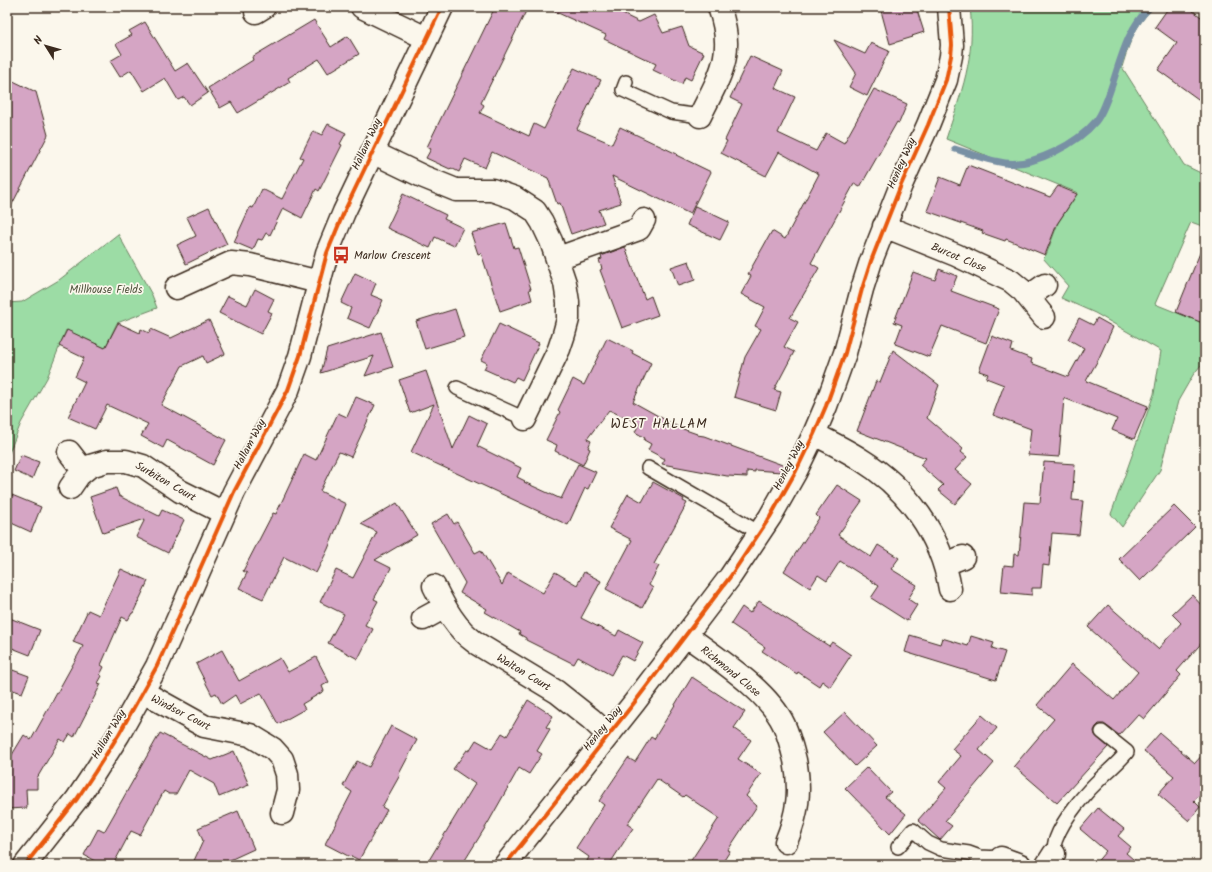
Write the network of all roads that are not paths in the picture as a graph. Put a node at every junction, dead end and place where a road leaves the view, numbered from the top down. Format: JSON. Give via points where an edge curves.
{"nodes":[{"id":1,"x":362,"y":7,"type":"edge"},
{"id":2,"x":442,"y":7,"type":"edge"},
{"id":3,"x":719,"y":7,"type":"edge"},
{"id":4,"x":949,"y":7,"type":"edge"},
{"id":5,"x":426,"y":38,"type":"junction"},
{"id":6,"x":626,"y":82,"type":"dead end"},
{"id":7,"x":700,"y":116,"type":"joint"},
{"id":8,"x":372,"y":152,"type":"junction"},
{"id":9,"x":644,"y":220,"type":"dead end"},
{"id":10,"x":884,"y":226,"type":"junction"},
{"id":11,"x":558,"y":258,"type":"junction"},
{"id":12,"x":319,"y":282,"type":"junction"},
{"id":13,"x":176,"y":288,"type":"dead end"},
{"id":14,"x":1044,"y":317,"type":"dead end"},
{"id":15,"x":458,"y":388,"type":"dead end"},
{"id":16,"x":525,"y":419,"type":"joint"},
{"id":17,"x":814,"y":434,"type":"junction"},
{"id":18,"x":69,"y":452,"type":"dead end"},
{"id":19,"x":648,"y":468,"type":"dead end"},
{"id":20,"x":84,"y":470,"type":"junction"},
{"id":21,"x":70,"y":488,"type":"dead end"},
{"id":22,"x":224,"y":513,"type":"junction"},
{"id":23,"x":760,"y":533,"type":"junction"},
{"id":24,"x":434,"y":586,"type":"dead end"},
{"id":25,"x":950,"y":589,"type":"dead end"},
{"id":26,"x":445,"y":607,"type":"junction"},
{"id":27,"x":423,"y":619,"type":"dead end"},
{"id":28,"x":686,"y":635,"type":"junction"},
{"id":29,"x":143,"y":692,"type":"junction"},
{"id":30,"x":1102,"y":732,"type":"dead end"},
{"id":31,"x":608,"y":735,"type":"junction"},
{"id":32,"x":282,"y":813,"type":"dead end"},
{"id":33,"x":797,"y":832,"type":"dead end"},
{"id":34,"x":898,"y":847,"type":"dead end"},
{"id":35,"x":1050,"y":860,"type":"edge"},
{"id":36,"x":1010,"y":862,"type":"edge"},
{"id":37,"x":25,"y":865,"type":"edge"},
{"id":38,"x":505,"y":865,"type":"edge"}],
"edges":[{"from":1,"to":5,"type":"street"},
{"from":2,"to":5,"type":"street","name":"Hallam Way"},
{"from":3,"to":7,"type":"street","via":[[726,34],[724,60]]},
{"from":4,"to":10,"type":"street","name":"Henley Way","via":[[952,45],[946,80]]},
{"from":5,"to":8,"type":"street","name":"Hallam Way"},
{"from":6,"to":7,"type":"lane","via":[[623,90],[671,112]]},
{"from":8,"to":11,"type":"street","via":[[446,187],[456,190],[492,190],[515,198],[535,211]]},
{"from":8,"to":12,"type":"street","name":"Hallam Way","via":[[330,246]]},
{"from":9,"to":11,"type":"street","via":[[639,229]]},
{"from":10,"to":14,"type":"street","name":"Burcot Close","via":[[1036,291]]},
{"from":10,"to":17,"type":"street","name":"Henley Way","via":[[862,289],[838,373]]},
{"from":11,"to":16,"type":"street","via":[[568,302],[566,326],[559,349]]},
{"from":12,"to":13,"type":"street","via":[[232,263]]},
{"from":12,"to":22,"type":"street","name":"Hallam Way","via":[[300,356],[288,390]]},
{"from":15,"to":16,"type":"lane"},
{"from":17,"to":23,"type":"street","name":"Henley Way","via":[[784,494]]},
{"from":17,"to":25,"type":"street","via":[[860,458],[904,494],[954,560]]},
{"from":18,"to":20,"type":"street"},
{"from":19,"to":23,"type":"lane"},
{"from":20,"to":21,"type":"street","name":"Surbiton Court"},
{"from":20,"to":22,"type":"street","name":"Surbiton Court","via":[[107,461],[135,462],[180,491]]},
{"from":22,"to":29,"type":"street","name":"Hallam Way","via":[[170,640]]},
{"from":23,"to":28,"type":"street","name":"Henley Way"},
{"from":24,"to":26,"type":"street","name":"Walton Court"},
{"from":26,"to":27,"type":"street"},
{"from":26,"to":31,"type":"street","name":"Walton Court","via":[[466,636],[557,692]]},
{"from":28,"to":31,"type":"street","name":"Henley Way"},
{"from":28,"to":33,"type":"street","name":"Richmond Close","via":[[755,689],[783,724],[797,769]]},
{"from":29,"to":32,"type":"street","name":"Windsor Court","via":[[204,726],[250,735],[273,749],[290,755],[286,768],[286,802]]},
{"from":29,"to":37,"type":"street","name":"Hallam Way","via":[[88,783]]},
{"from":30,"to":35,"type":"lane","via":[[1127,752],[1072,812],[1060,829]]},
{"from":31,"to":38,"type":"street","name":"Henley Way"},
{"from":34,"to":36,"type":"lane","via":[[913,830],[928,843],[941,849]]}]}
